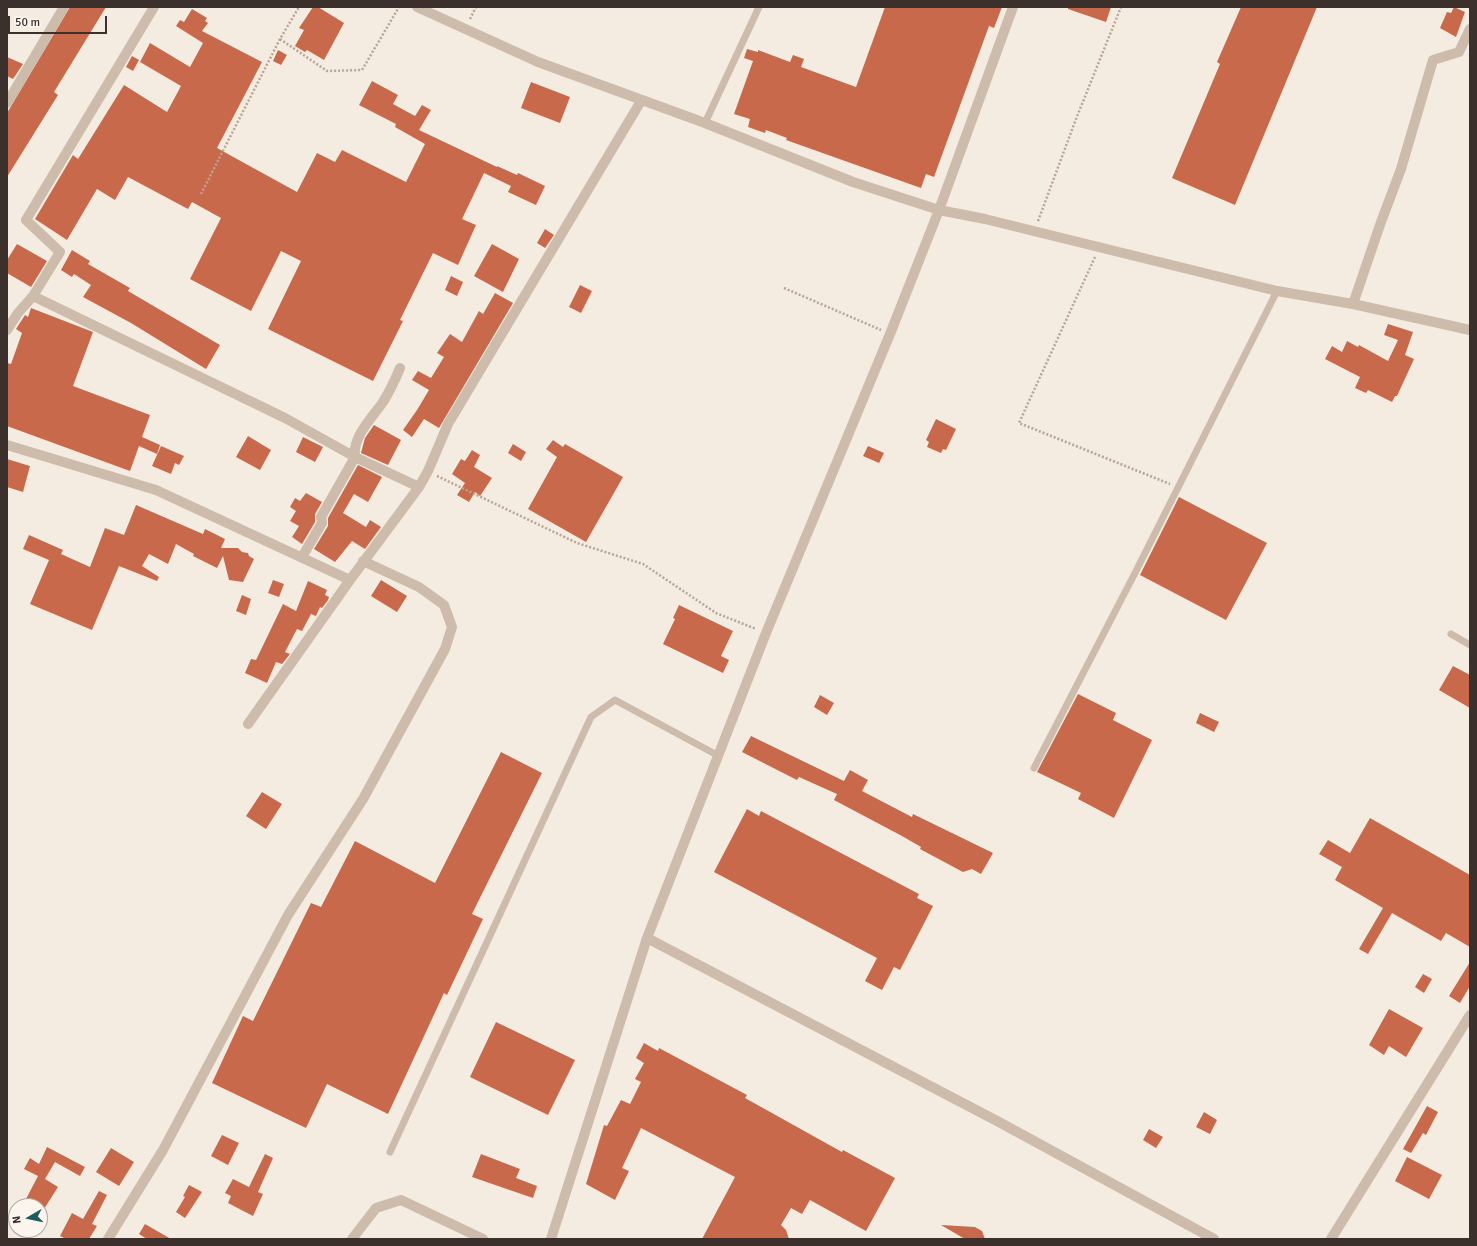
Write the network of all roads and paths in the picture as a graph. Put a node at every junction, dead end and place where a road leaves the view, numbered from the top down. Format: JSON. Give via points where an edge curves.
{"nodes":[{"id":1,"x":64,"y":7,"type":"edge"},
{"id":2,"x":154,"y":7,"type":"edge"},
{"id":3,"x":299,"y":7,"type":"edge"},
{"id":4,"x":399,"y":7,"type":"edge"},
{"id":5,"x":417,"y":7,"type":"edge"},
{"id":6,"x":759,"y":7,"type":"edge"},
{"id":7,"x":1013,"y":7,"type":"edge"},
{"id":8,"x":1122,"y":7,"type":"edge"},
{"id":9,"x":1470,"y":29,"type":"edge"},
{"id":10,"x":280,"y":40,"type":"junction"},
{"id":11,"x":641,"y":101,"type":"junction"},
{"id":12,"x":7,"y":103,"type":"edge"},
{"id":13,"x":705,"y":123,"type":"junction"},
{"id":14,"x":201,"y":194,"type":"dead end"},
{"id":15,"x":939,"y":210,"type":"junction"},
{"id":16,"x":1034,"y":232,"type":"junction"},
{"id":17,"x":1100,"y":248,"type":"junction"},
{"id":18,"x":784,"y":288,"type":"dead end"},
{"id":19,"x":1277,"y":291,"type":"junction"},
{"id":20,"x":33,"y":296,"type":"junction"},
{"id":21,"x":1353,"y":304,"type":"junction"},
{"id":22,"x":7,"y":330,"type":"edge"},
{"id":23,"x":1470,"y":330,"type":"edge"},
{"id":24,"x":890,"y":334,"type":"junction"},
{"id":25,"x":400,"y":368,"type":"dead end"},
{"id":26,"x":7,"y":444,"type":"edge"},
{"id":27,"x":355,"y":457,"type":"junction"},
{"id":28,"x":428,"y":471,"type":"junction"},
{"id":29,"x":419,"y":487,"type":"junction"},
{"id":30,"x":1178,"y":487,"type":"junction"},
{"id":31,"x":302,"y":557,"type":"junction"},
{"id":32,"x":363,"y":561,"type":"junction"},
{"id":33,"x":350,"y":580,"type":"junction"},
{"id":34,"x":766,"y":633,"type":"junction"},
{"id":35,"x":1451,"y":634,"type":"dead end"},
{"id":36,"x":1470,"y":645,"type":"edge"},
{"id":37,"x":248,"y":724,"type":"dead end"},
{"id":38,"x":717,"y":755,"type":"junction"},
{"id":39,"x":1034,"y":768,"type":"dead end"},
{"id":40,"x":647,"y":938,"type":"junction"},
{"id":41,"x":1470,"y":1015,"type":"edge"},
{"id":42,"x":390,"y":1152,"type":"dead end"},
{"id":43,"x":108,"y":1239,"type":"edge"},
{"id":44,"x":352,"y":1239,"type":"edge"},
{"id":45,"x":483,"y":1239,"type":"edge"},
{"id":46,"x":551,"y":1239,"type":"edge"},
{"id":47,"x":1214,"y":1239,"type":"edge"},
{"id":48,"x":1332,"y":1239,"type":"edge"}],
"edges":[{"from":1,"to":12,"type":"street"},
{"from":2,"to":20,"type":"street","via":[[26,220],[60,252]]},
{"from":3,"to":10,"type":"path"},
{"from":4,"to":10,"type":"path","via":[[362,70],[327,71]]},
{"from":5,"to":11,"type":"street","via":[[538,62]]},
{"from":6,"to":13,"type":"lane"},
{"from":7,"to":15,"type":"street"},
{"from":8,"to":16,"type":"path","via":[[1076,119]]},
{"from":9,"to":21,"type":"street","via":[[1459,52],[1433,60],[1401,169]]},
{"from":10,"to":14,"type":"path"},
{"from":11,"to":13,"type":"street"},
{"from":11,"to":28,"type":"street","via":[[448,424]]},
{"from":13,"to":15,"type":"street","via":[[853,182]]},
{"from":15,"to":16,"type":"street"},
{"from":15,"to":24,"type":"street"},
{"from":16,"to":17,"type":"street"},
{"from":17,"to":19,"type":"street"},
{"from":17,"to":30,"type":"path","via":[[1019,423]]},
{"from":18,"to":24,"type":"path"},
{"from":19,"to":21,"type":"street"},
{"from":19,"to":30,"type":"lane"},
{"from":20,"to":22,"type":"street"},
{"from":20,"to":27,"type":"street","via":[[285,418]]},
{"from":21,"to":23,"type":"street"},
{"from":24,"to":34,"type":"street"},
{"from":25,"to":27,"type":"street","via":[[391,388],[353,448]]},
{"from":26,"to":31,"type":"street","via":[[156,490]]},
{"from":27,"to":29,"type":"street"},
{"from":27,"to":31,"type":"street","via":[[321,516],[322,523]]},
{"from":28,"to":29,"type":"street"},
{"from":28,"to":34,"type":"path","via":[[577,543],[643,564],[716,613]]},
{"from":29,"to":32,"type":"street"},
{"from":30,"to":39,"type":"lane"},
{"from":31,"to":33,"type":"street"},
{"from":32,"to":33,"type":"street"},
{"from":32,"to":43,"type":"street","via":[[419,587],[444,605],[452,627],[445,649],[363,799],[288,914],[163,1150]]},
{"from":33,"to":37,"type":"street"},
{"from":34,"to":38,"type":"street"},
{"from":35,"to":36,"type":"lane"},
{"from":38,"to":40,"type":"street"},
{"from":38,"to":42,"type":"lane","via":[[615,700],[591,717]]},
{"from":40,"to":46,"type":"street"},
{"from":40,"to":47,"type":"street","via":[[999,1122]]},
{"from":41,"to":48,"type":"street"},
{"from":44,"to":45,"type":"street","via":[[376,1208],[401,1200]]}]}
